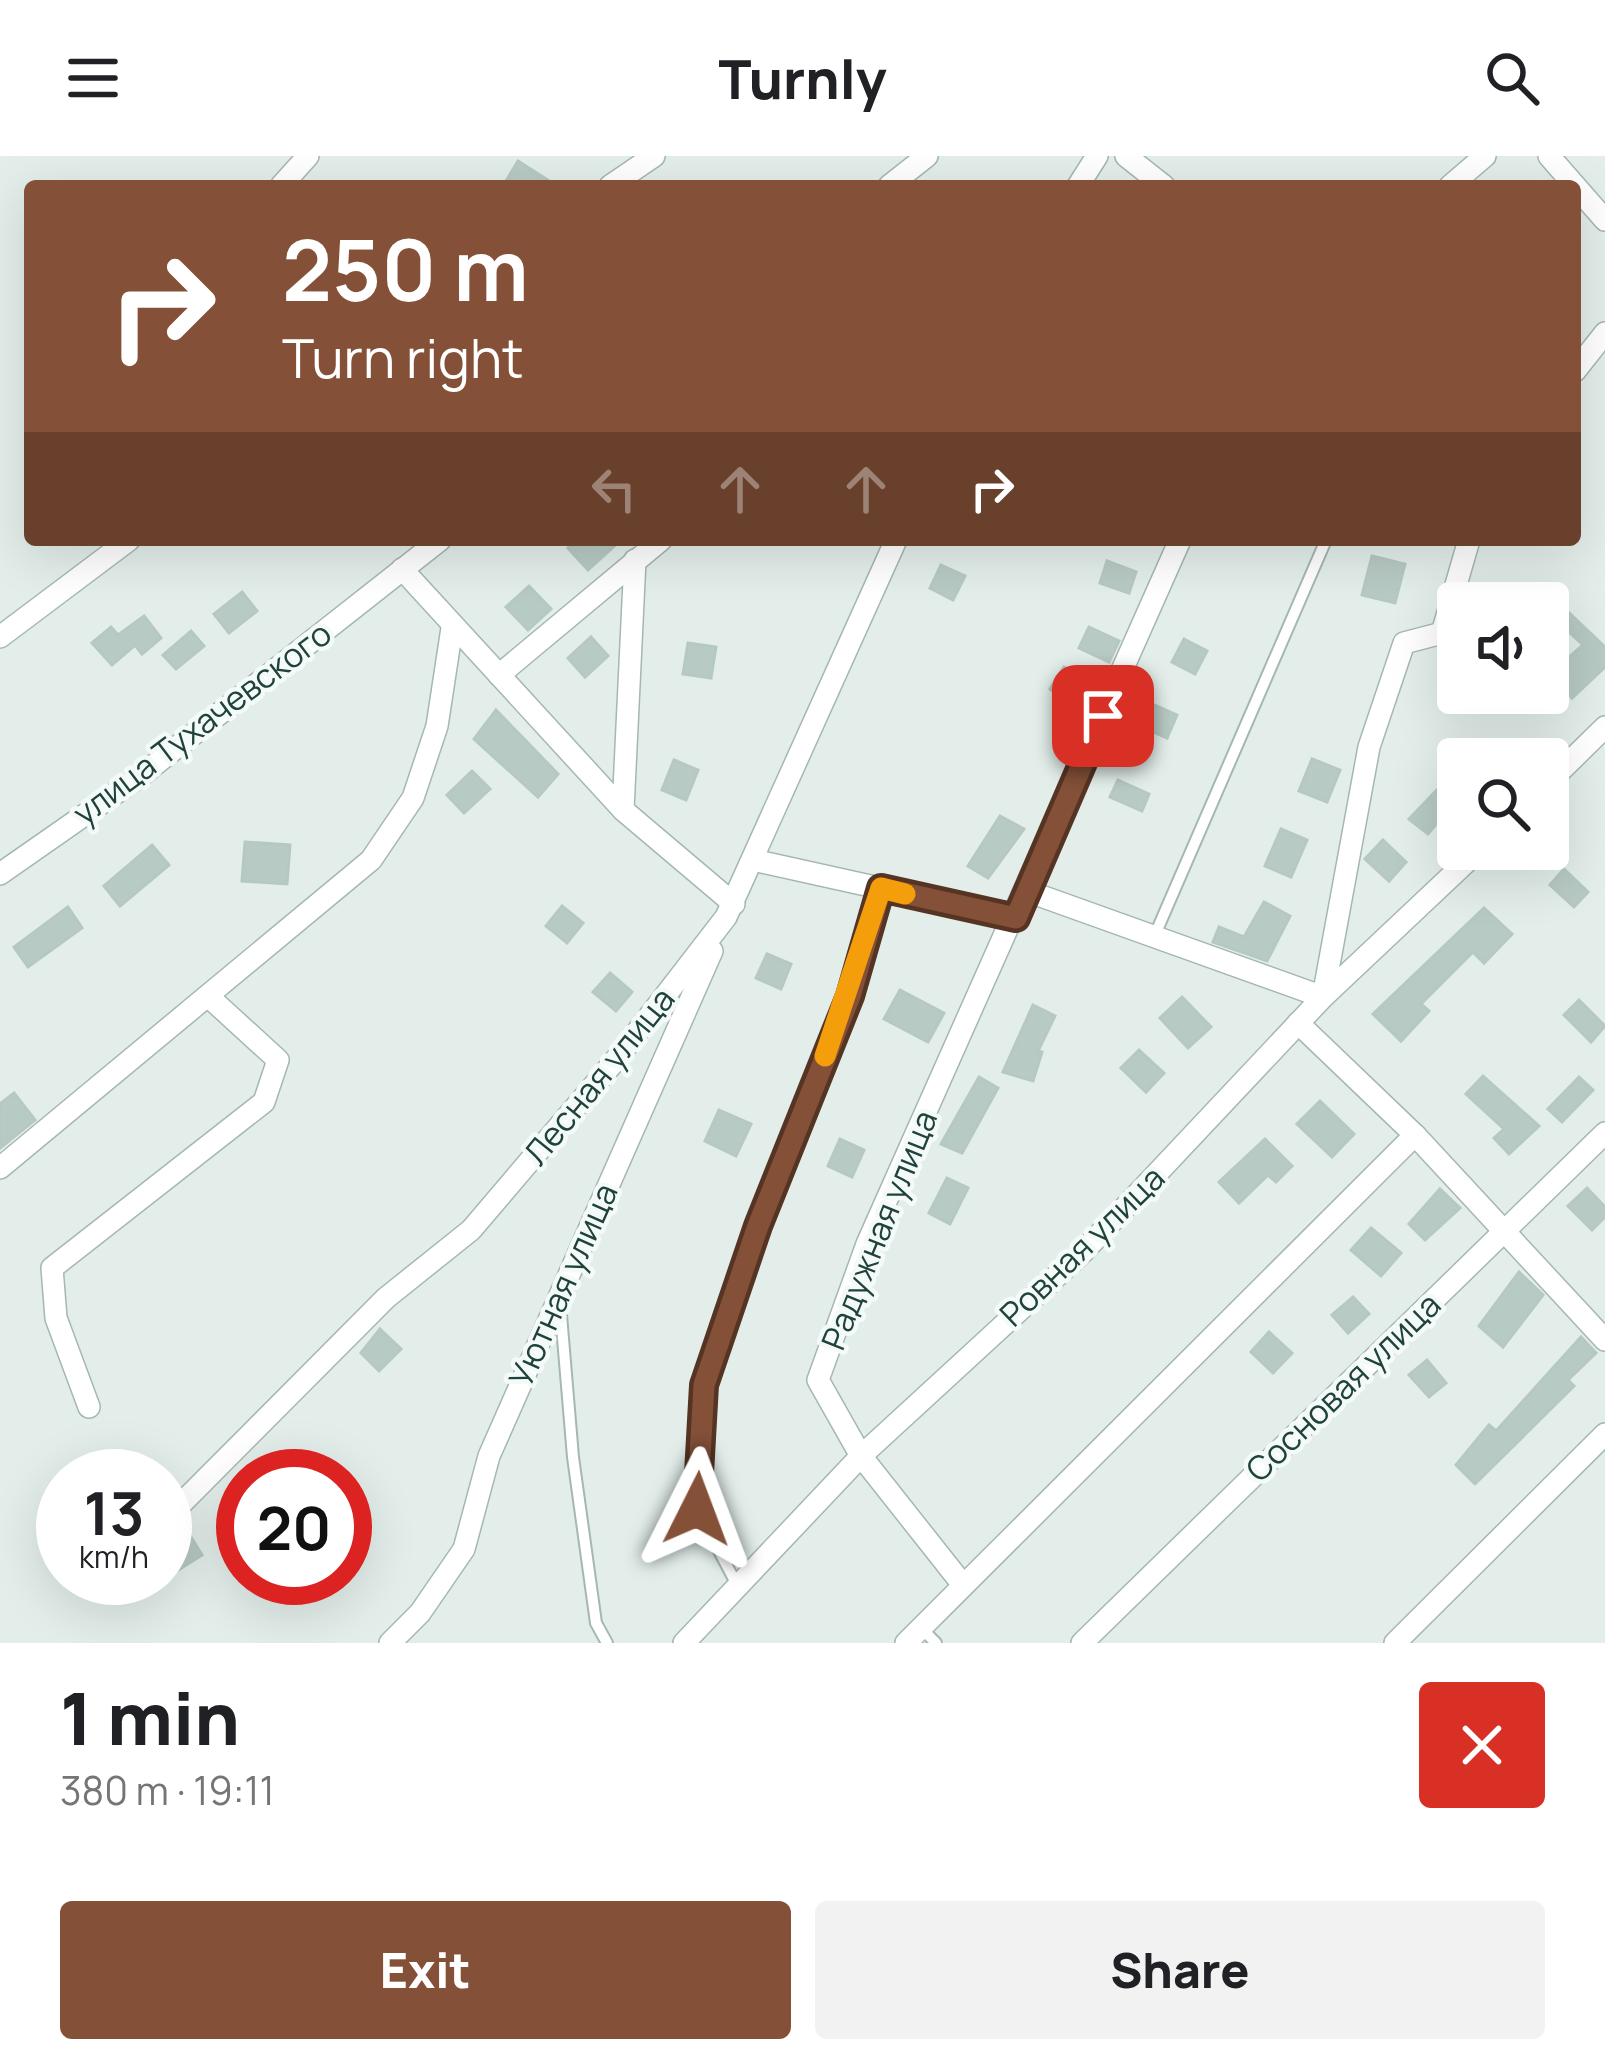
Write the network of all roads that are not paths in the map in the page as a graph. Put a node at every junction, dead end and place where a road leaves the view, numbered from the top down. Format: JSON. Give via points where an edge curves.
{"nodes":[{"id":1,"x":308,"y":156,"type":"edge"},
{"id":2,"x":654,"y":156,"type":"edge"},
{"id":3,"x":927,"y":156,"type":"edge"},
{"id":4,"x":1126,"y":156,"type":"edge"},
{"id":5,"x":1485,"y":156,"type":"edge"},
{"id":6,"x":1549,"y":156,"type":"edge"},
{"id":7,"x":286,"y":180,"type":"edge"},
{"id":8,"x":619,"y":180,"type":"edge"},
{"id":9,"x":897,"y":180,"type":"edge"},
{"id":10,"x":1156,"y":180,"type":"edge"},
{"id":11,"x":1457,"y":180,"type":"edge"},
{"id":12,"x":1570,"y":180,"type":"edge"},
{"id":13,"x":1581,"y":193,"type":"edge"},
{"id":14,"x":1605,"y":220,"type":"edge"},
{"id":15,"x":1605,"y":333,"type":"edge"},
{"id":16,"x":1581,"y":363,"type":"edge"},
{"id":17,"x":121,"y":546,"type":"edge"},
{"id":18,"x":432,"y":546,"type":"edge"},
{"id":19,"x":653,"y":546,"type":"edge"},
{"id":20,"x":893,"y":546,"type":"edge"},
{"id":21,"x":1177,"y":546,"type":"edge"},
{"id":22,"x":1323,"y":546,"type":"edge"},
{"id":23,"x":1467,"y":546,"type":"edge"},
{"id":24,"x":635,"y":560,"type":"junction"},
{"id":25,"x":403,"y":569,"type":"junction"},
{"id":26,"x":452,"y":628,"type":"junction"},
{"id":27,"x":0,"y":637,"type":"edge"},
{"id":28,"x":499,"y":675,"type":"junction"},
{"id":29,"x":1605,"y":727,"type":"edge"},
{"id":30,"x":1569,"y":762,"type":"edge"},
{"id":31,"x":622,"y":810,"type":"junction"},
{"id":32,"x":753,"y":860,"type":"junction"},
{"id":33,"x":1458,"y":870,"type":"edge"},
{"id":34,"x":0,"y":874,"type":"edge"},
{"id":35,"x":881,"y":888,"type":"junction"},
{"id":36,"x":1027,"y":891,"type":"junction"},
{"id":37,"x":730,"y":910,"type":"junction"},
{"id":38,"x":1016,"y":918,"type":"junction"},
{"id":39,"x":1154,"y":937,"type":"junction"},
{"id":40,"x":209,"y":997,"type":"junction"},
{"id":41,"x":1323,"y":997,"type":"junction"},
{"id":42,"x":1298,"y":1022,"type":"junction"},
{"id":43,"x":1605,"y":1133,"type":"edge"},
{"id":44,"x":1415,"y":1136,"type":"junction"},
{"id":45,"x":0,"y":1168,"type":"edge"},
{"id":46,"x":1504,"y":1229,"type":"junction"},
{"id":47,"x":560,"y":1294,"type":"junction"},
{"id":48,"x":1605,"y":1340,"type":"edge"},
{"id":49,"x":89,"y":1407,"type":"dead end"},
{"id":50,"x":1605,"y":1434,"type":"edge"},
{"id":51,"x":861,"y":1456,"type":"junction"},
{"id":52,"x":192,"y":1493,"type":"edge"},
{"id":53,"x":736,"y":1583,"type":"junction"},
{"id":54,"x":962,"y":1585,"type":"junction"},
{"id":55,"x":921,"y":1638,"type":"edge"},
{"id":56,"x":390,"y":1643,"type":"edge"},
{"id":57,"x":607,"y":1643,"type":"edge"},
{"id":58,"x":684,"y":1643,"type":"edge"},
{"id":59,"x":1082,"y":1643,"type":"edge"},
{"id":60,"x":1395,"y":1643,"type":"edge"}],
"edges":[{"from":1,"to":7,"type":"street"},
{"from":2,"to":8,"type":"street"},
{"from":3,"to":9,"type":"street"},
{"from":4,"to":10,"type":"street"},
{"from":5,"to":11,"type":"street"},
{"from":6,"to":12,"type":"street"},
{"from":13,"to":14,"type":"street"},
{"from":15,"to":16,"type":"street"},
{"from":17,"to":27,"type":"street"},
{"from":18,"to":25,"type":"street"},
{"from":19,"to":24,"type":"street"},
{"from":20,"to":32,"type":"street","name":"Лесная улица"},
{"from":21,"to":36,"type":"street"},
{"from":22,"to":39,"type":"lane"},
{"from":23,"to":41,"type":"street","via":[[1442,634],[1404,643],[1369,746]]},
{"from":24,"to":28,"type":"street"},
{"from":24,"to":31,"type":"street"},
{"from":25,"to":26,"type":"street"},
{"from":25,"to":34,"type":"street","name":"улица Тухачевского","via":[[139,777]]},
{"from":26,"to":28,"type":"street"},
{"from":26,"to":40,"type":"street","via":[[436,726],[413,798],[371,860]]},
{"from":28,"to":31,"type":"street"},
{"from":29,"to":30,"type":"street"},
{"from":31,"to":37,"type":"street"},
{"from":32,"to":35,"type":"street"},
{"from":32,"to":37,"type":"street","name":"Лесная улица"},
{"from":33,"to":41,"type":"street","name":"Ровная улица"},
{"from":35,"to":38,"type":"street"},
{"from":35,"to":53,"type":"lane","via":[[850,996],[704,1385],[697,1509]]},
{"from":36,"to":38,"type":"street"},
{"from":36,"to":39,"type":"street"},
{"from":37,"to":47,"type":"street","name":"Уютная улица"},
{"from":37,"to":52,"type":"street","name":"Лесная улица","via":[[471,1230],[386,1298]]},
{"from":38,"to":51,"type":"street","name":"Радужная улица","via":[[867,1244],[818,1380]]},
{"from":39,"to":41,"type":"street"},
{"from":40,"to":45,"type":"street"},
{"from":40,"to":49,"type":"street","via":[[278,1060],[264,1102],[52,1268],[56,1318]]},
{"from":41,"to":42,"type":"street","name":"Ровная улица"},
{"from":42,"to":44,"type":"street"},
{"from":42,"to":51,"type":"street","name":"Ровная улица","via":[[1083,1252]]},
{"from":43,"to":46,"type":"street","name":"Сосновая улица"},
{"from":44,"to":46,"type":"street"},
{"from":44,"to":54,"type":"street"},
{"from":46,"to":48,"type":"street"},
{"from":46,"to":59,"type":"street","name":"Сосновая улица"},
{"from":47,"to":56,"type":"street","name":"Уютная улица","via":[[489,1456],[464,1549]]},
{"from":47,"to":57,"type":"lane","via":[[573,1457],[596,1623]]},
{"from":50,"to":60,"type":"street"},
{"from":51,"to":53,"type":"street","name":"Ровная улица"},
{"from":51,"to":54,"type":"street","name":"Радужная улица"},
{"from":53,"to":58,"type":"street","name":"Ровная улица"},
{"from":54,"to":55,"type":"street"}]}
